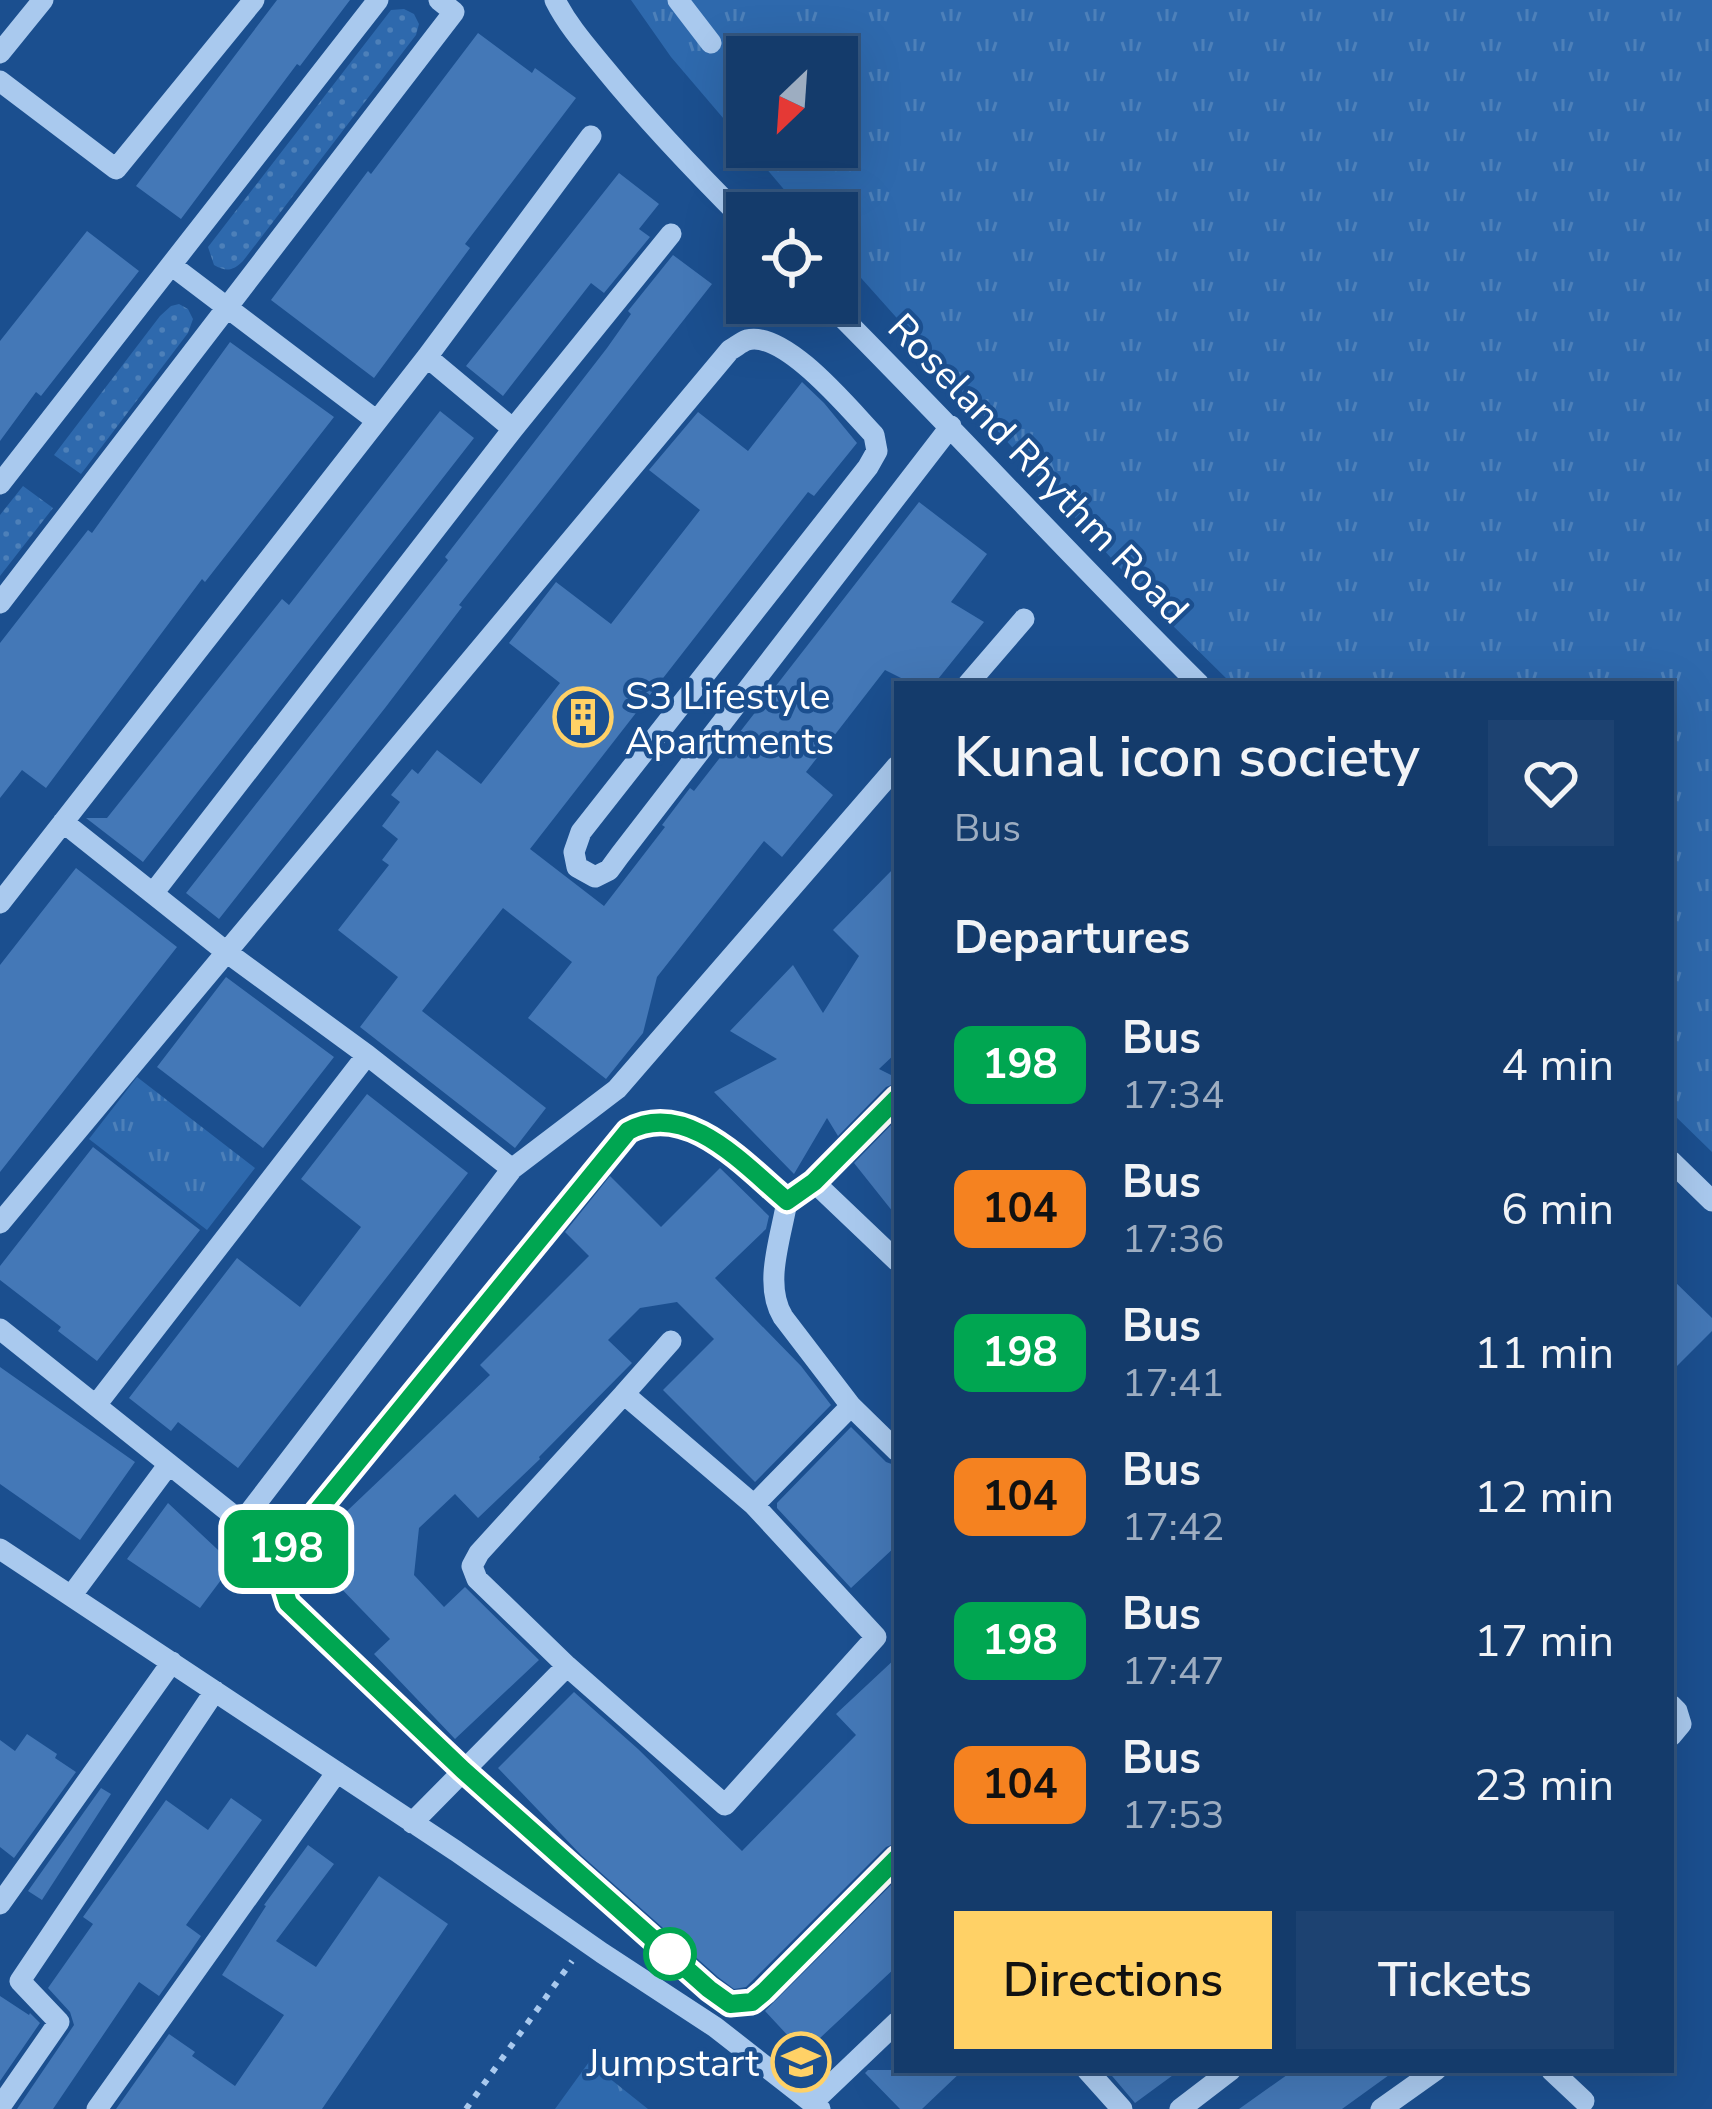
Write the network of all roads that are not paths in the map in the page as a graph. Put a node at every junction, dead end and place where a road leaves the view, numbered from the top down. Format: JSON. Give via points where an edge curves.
{"nodes":[{"id":1,"x":43,"y":0,"type":"edge"},
{"id":2,"x":254,"y":0,"type":"edge"},
{"id":3,"x":378,"y":0,"type":"edge"},
{"id":4,"x":439,"y":0,"type":"edge"},
{"id":5,"x":555,"y":0,"type":"edge"},
{"id":6,"x":678,"y":0,"type":"edge"},
{"id":7,"x":711,"y":43,"type":"dead end"},
{"id":8,"x":0,"y":53,"type":"edge"},
{"id":9,"x":0,"y":81,"type":"edge"},
{"id":10,"x":591,"y":136,"type":"dead end"},
{"id":11,"x":726,"y":202,"type":"edge"},
{"id":12,"x":671,"y":234,"type":"dead end"},
{"id":13,"x":171,"y":265,"type":"junction"},
{"id":14,"x":227,"y":307,"type":"junction"},
{"id":15,"x":848,"y":324,"type":"edge"},
{"id":16,"x":427,"y":357,"type":"junction"},
{"id":17,"x":377,"y":422,"type":"junction"},
{"id":18,"x":951,"y":426,"type":"junction"},
{"id":19,"x":513,"y":429,"type":"junction"},
{"id":20,"x":0,"y":484,"type":"edge"},
{"id":21,"x":0,"y":603,"type":"edge"},
{"id":22,"x":1024,"y":619,"type":"dead end"},
{"id":23,"x":971,"y":681,"type":"edge"},
{"id":24,"x":1195,"y":681,"type":"edge"},
{"id":25,"x":894,"y":769,"type":"edge"},
{"id":26,"x":63,"y":822,"type":"junction"},
{"id":27,"x":154,"y":892,"type":"junction"},
{"id":28,"x":0,"y":903,"type":"edge"},
{"id":29,"x":225,"y":950,"type":"junction"},
{"id":30,"x":367,"y":1055,"type":"junction"},
{"id":31,"x":894,"y":1101,"type":"edge"},
{"id":32,"x":1674,"y":1164,"type":"edge"},
{"id":33,"x":512,"y":1169,"type":"junction"},
{"id":34,"x":814,"y":1182,"type":"junction"},
{"id":35,"x":787,"y":1201,"type":"junction"},
{"id":36,"x":1712,"y":1201,"type":"edge"},
{"id":37,"x":0,"y":1223,"type":"edge"},
{"id":38,"x":894,"y":1258,"type":"edge"},
{"id":39,"x":0,"y":1330,"type":"edge"},
{"id":40,"x":671,"y":1341,"type":"dead end"},
{"id":41,"x":624,"y":1394,"type":"junction"},
{"id":42,"x":96,"y":1406,"type":"dead end"},
{"id":43,"x":851,"y":1406,"type":"junction"},
{"id":44,"x":894,"y":1448,"type":"edge"},
{"id":45,"x":169,"y":1464,"type":"junction"},
{"id":46,"x":754,"y":1505,"type":"junction"},
{"id":47,"x":0,"y":1549,"type":"edge"},
{"id":48,"x":71,"y":1596,"type":"junction"},
{"id":49,"x":172,"y":1662,"type":"junction"},
{"id":50,"x":567,"y":1666,"type":"junction"},
{"id":51,"x":215,"y":1691,"type":"junction"},
{"id":52,"x":1674,"y":1708,"type":"edge"},
{"id":53,"x":1674,"y":1733,"type":"edge"},
{"id":54,"x":463,"y":1770,"type":"junction"},
{"id":55,"x":337,"y":1772,"type":"junction"},
{"id":56,"x":412,"y":1823,"type":"junction"},
{"id":57,"x":894,"y":1861,"type":"edge"},
{"id":58,"x":0,"y":1904,"type":"edge"},
{"id":59,"x":894,"y":2025,"type":"edge"},
{"id":60,"x":1091,"y":2073,"type":"edge"},
{"id":61,"x":1227,"y":2073,"type":"edge"},
{"id":62,"x":1432,"y":2073,"type":"edge"},
{"id":63,"x":1554,"y":2073,"type":"edge"},
{"id":64,"x":1584,"y":2102,"type":"dead end"},
{"id":65,"x":816,"y":2106,"type":"edge"},
{"id":66,"x":0,"y":2107,"type":"edge"},
{"id":67,"x":97,"y":2109,"type":"edge"},
{"id":68,"x":1122,"y":2109,"type":"edge"},
{"id":69,"x":1180,"y":2109,"type":"edge"},
{"id":70,"x":1382,"y":2109,"type":"edge"}],
"edges":[{"from":1,"to":8,"type":"street"},
{"from":2,"to":9,"type":"street","via":[[116,169]]},
{"from":3,"to":13,"type":"street"},
{"from":4,"to":14,"type":"street","via":[[454,12]]},
{"from":5,"to":11,"type":"street","via":[[627,96]]},
{"from":6,"to":7,"type":"street"},
{"from":10,"to":16,"type":"street"},
{"from":12,"to":19,"type":"street"},
{"from":13,"to":14,"type":"street"},
{"from":13,"to":20,"type":"street"},
{"from":14,"to":17,"type":"street"},
{"from":14,"to":21,"type":"street"},
{"from":15,"to":18,"type":"street","name":"Roseland Rhythm Road"},
{"from":16,"to":17,"type":"street"},
{"from":16,"to":19,"type":"street"},
{"from":17,"to":26,"type":"street"},
{"from":18,"to":24,"type":"street","name":"Roseland Rhythm Road"},
{"from":18,"to":29,"type":"street","via":[[609,870],[595,877],[577,868],[581,832],[877,451],[874,435],[807,365],[763,340],[730,350]]},
{"from":19,"to":27,"type":"street"},
{"from":22,"to":23,"type":"street"},
{"from":25,"to":33,"type":"street","via":[[617,1089]]},
{"from":26,"to":27,"type":"street"},
{"from":26,"to":28,"type":"street"},
{"from":27,"to":29,"type":"street"},
{"from":29,"to":30,"type":"street"},
{"from":29,"to":37,"type":"street"},
{"from":30,"to":33,"type":"street"},
{"from":30,"to":42,"type":"street"},
{"from":31,"to":34,"type":"street"},
{"from":32,"to":36,"type":"street"},
{"from":33,"to":45,"type":"street","via":[[243,1523]]},
{"from":34,"to":35,"type":"street"},
{"from":34,"to":38,"type":"street"},
{"from":35,"to":43,"type":"street","via":[[774,1302]]},
{"from":35,"to":54,"type":"street","via":[[689,1126],[628,1131],[283,1553],[288,1603]]},
{"from":39,"to":45,"type":"street"},
{"from":40,"to":41,"type":"street"},
{"from":41,"to":46,"type":"street"},
{"from":41,"to":50,"type":"street","via":[[472,1565]]},
{"from":43,"to":44,"type":"street"},
{"from":43,"to":46,"type":"street"},
{"from":45,"to":48,"type":"street"},
{"from":46,"to":50,"type":"street","via":[[876,1637],[725,1805]]},
{"from":47,"to":48,"type":"street"},
{"from":48,"to":49,"type":"street"},
{"from":49,"to":51,"type":"street"},
{"from":49,"to":58,"type":"street"},
{"from":50,"to":54,"type":"street"},
{"from":51,"to":55,"type":"street"},
{"from":51,"to":66,"type":"street","via":[[20,1981],[59,2022]]},
{"from":52,"to":53,"type":"street","via":[[1682,1724]]},
{"from":54,"to":56,"type":"street"},
{"from":54,"to":57,"type":"street","via":[[730,2004],[764,1992]]},
{"from":55,"to":56,"type":"street"},
{"from":55,"to":67,"type":"street"},
{"from":56,"to":65,"type":"street","via":[[716,2027]]},
{"from":59,"to":65,"type":"street"},
{"from":60,"to":68,"type":"street"},
{"from":61,"to":69,"type":"street"},
{"from":62,"to":70,"type":"street"},
{"from":63,"to":64,"type":"street"}]}
